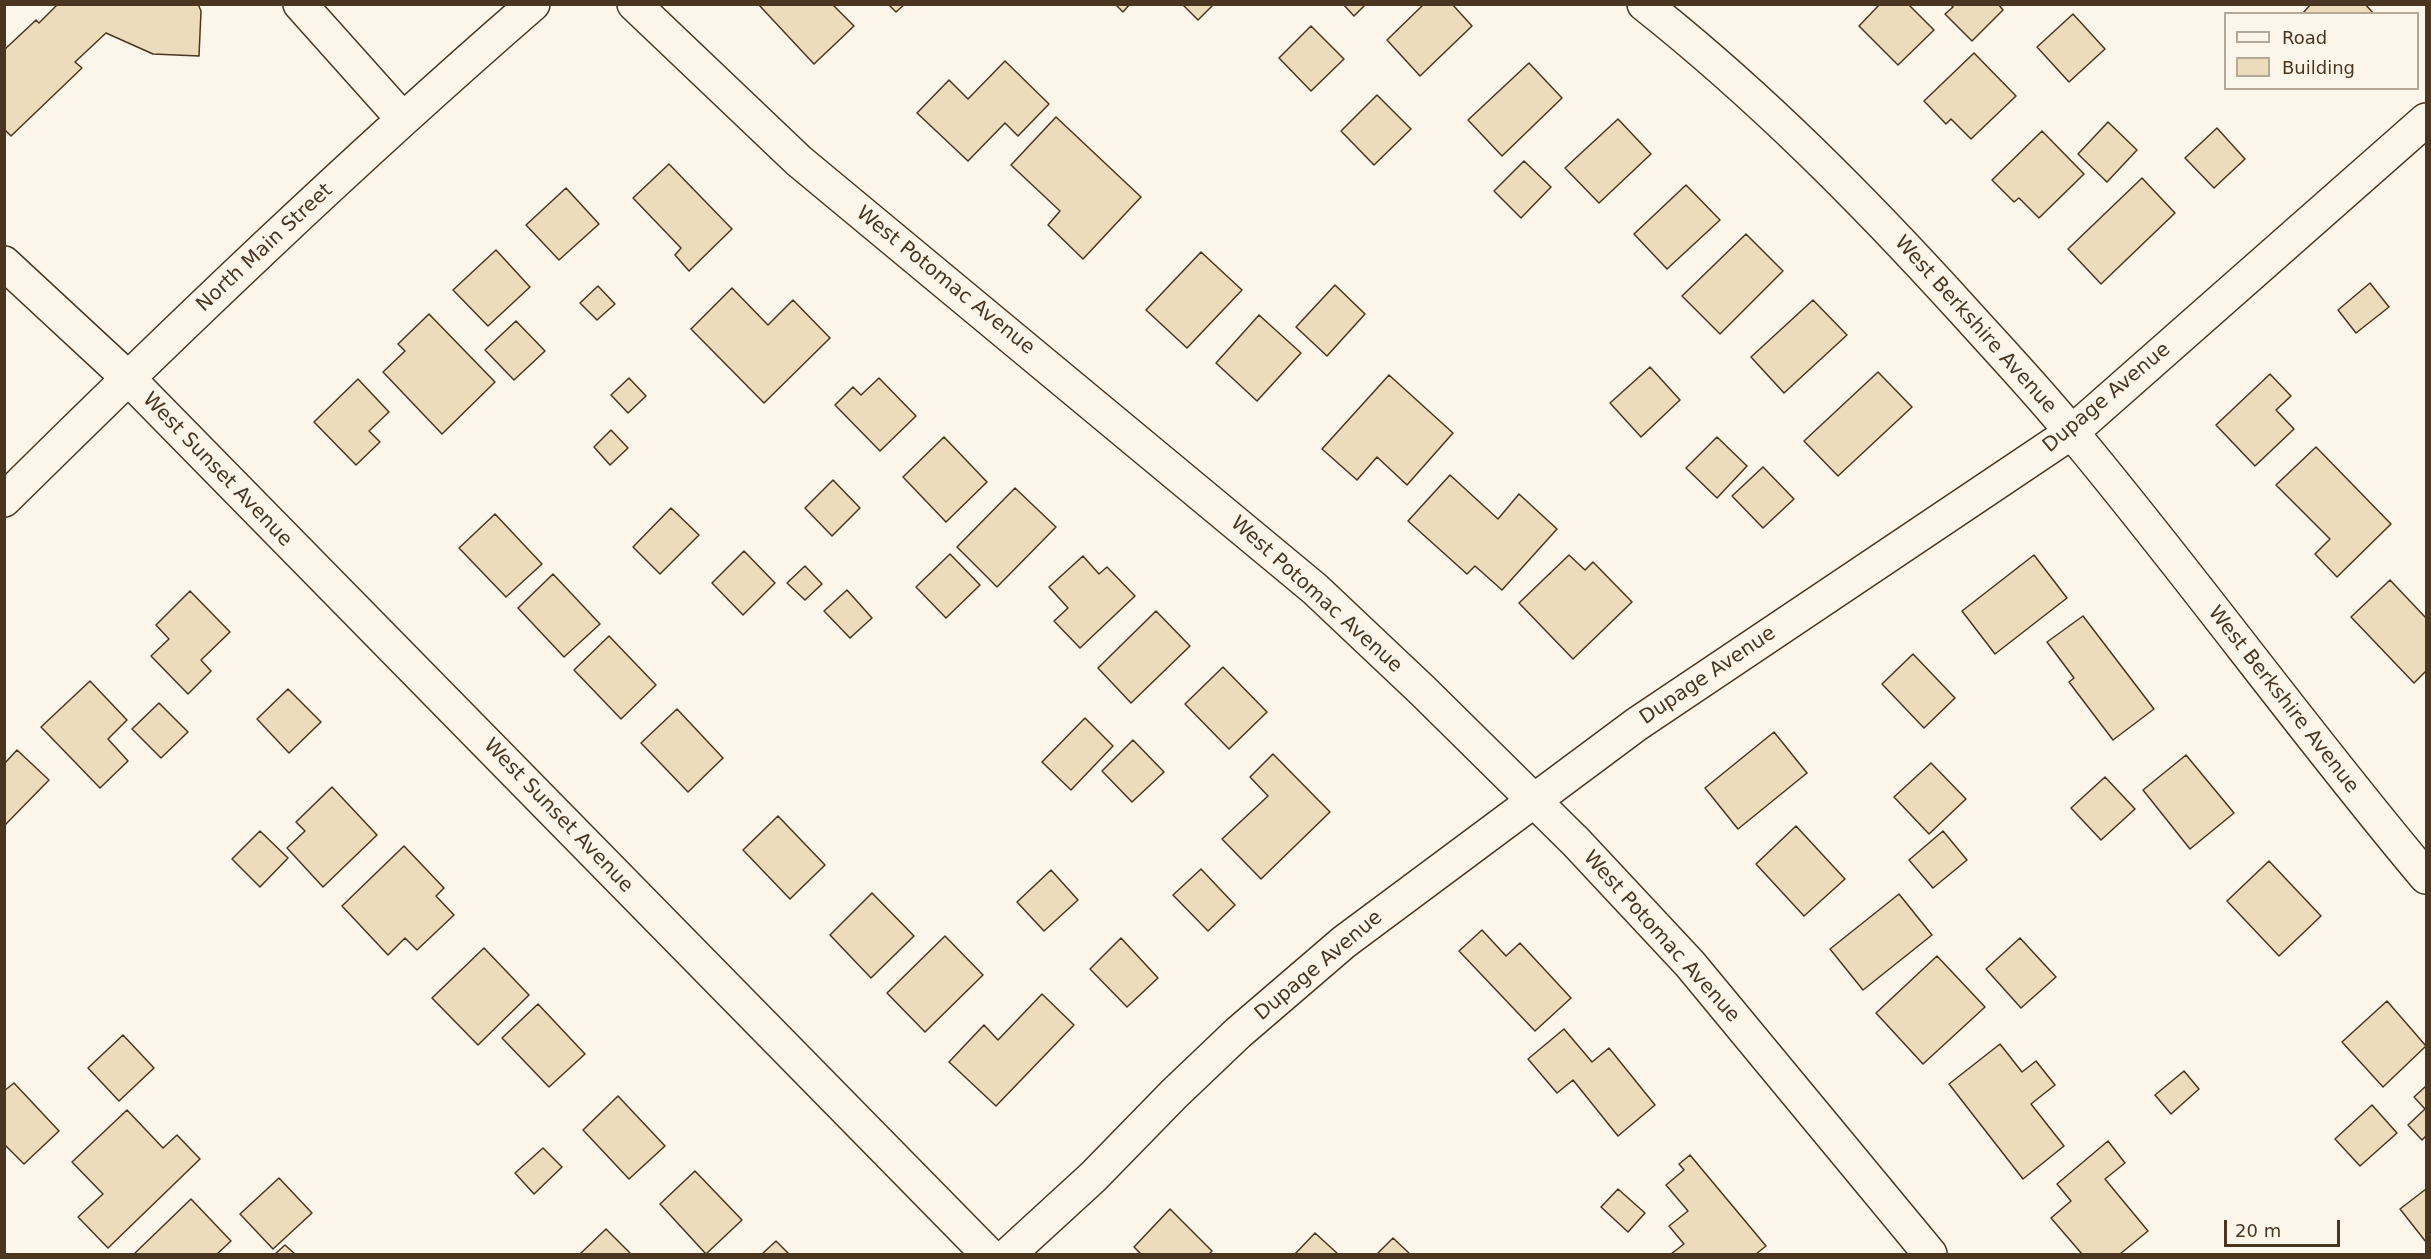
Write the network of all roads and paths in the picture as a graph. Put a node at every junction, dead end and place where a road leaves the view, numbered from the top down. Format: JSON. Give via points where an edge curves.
{"nodes":[{"id":1,"x":300,"y":4,"type":"edge"},
{"id":2,"x":533,"y":4,"type":"edge"},
{"id":3,"x":634,"y":4,"type":"edge"},
{"id":4,"x":1644,"y":4,"type":"edge"},
{"id":5,"x":402,"y":118,"type":"junction"},
{"id":6,"x":2427,"y":120,"type":"edge"},
{"id":7,"x":4,"y":263,"type":"edge"},
{"id":8,"x":128,"y":378,"type":"junction"},
{"id":9,"x":2072,"y":432,"type":"junction"},
{"id":10,"x":4,"y":500,"type":"edge"},
{"id":11,"x":1534,"y":799,"type":"junction"},
{"id":12,"x":2427,"y":877,"type":"edge"},
{"id":13,"x":988,"y":1254,"type":"edge"},
{"id":14,"x":1009,"y":1254,"type":"edge"},
{"id":15,"x":1930,"y":1254,"type":"edge"}],
"edges":[{"from":1,"to":5,"type":"street"},
{"from":2,"to":5,"type":"street","name":"North Main Street"},
{"from":3,"to":11,"type":"street","name":"West Potomac Avenue","via":[[799,161],[1315,590]]},
{"from":4,"to":9,"type":"street","name":"West Berkshire Avenue","via":[[1754,99],[1885,224]]},
{"from":5,"to":8,"type":"street","name":"North Main Street"},
{"from":6,"to":9,"type":"street","name":"Dupage Avenue"},
{"from":7,"to":8,"type":"street","name":"West Sunset Avenue"},
{"from":8,"to":10,"type":"street","name":"North Main Street"},
{"from":8,"to":13,"type":"street","name":"West Sunset Avenue"},
{"from":9,"to":11,"type":"street","name":"Dupage Avenue","via":[[1636,724]]},
{"from":9,"to":12,"type":"street","name":"West Berkshire Avenue","via":[[2356,793]]},
{"from":11,"to":14,"type":"street","name":"Dupage Avenue","via":[[1344,942],[1238,1033]]},
{"from":11,"to":15,"type":"street","name":"West Potomac Avenue","via":[[1690,964]]}]}
